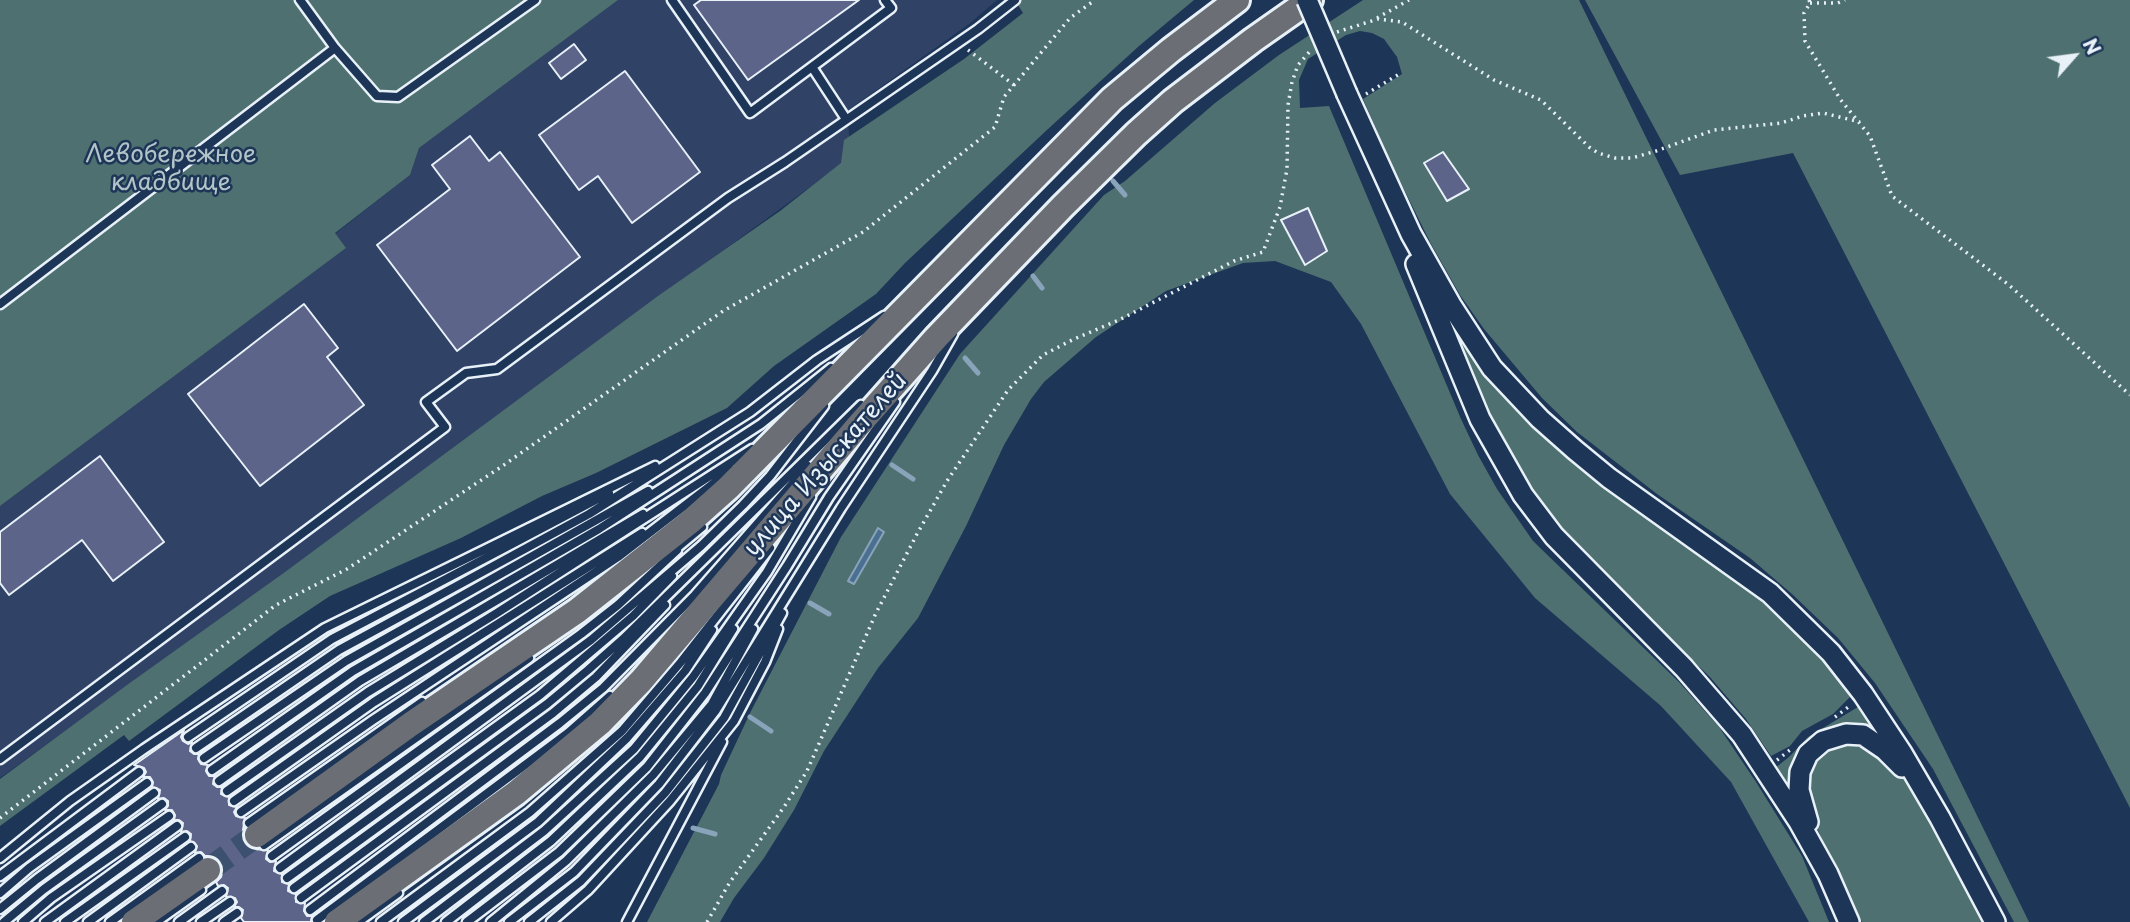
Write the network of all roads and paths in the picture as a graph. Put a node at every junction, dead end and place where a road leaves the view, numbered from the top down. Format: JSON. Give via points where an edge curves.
{"nodes":[{"id":1,"x":300,"y":0,"type":"edge"},
{"id":2,"x":535,"y":0,"type":"edge"},
{"id":3,"x":672,"y":0,"type":"edge"},
{"id":4,"x":885,"y":0,"type":"edge"},
{"id":5,"x":1015,"y":0,"type":"edge"},
{"id":6,"x":1095,"y":0,"type":"edge"},
{"id":7,"x":1237,"y":0,"type":"edge"},
{"id":8,"x":1308,"y":0,"type":"edge"},
{"id":9,"x":1409,"y":0,"type":"edge"},
{"id":10,"x":1845,"y":0,"type":"edge"},
{"id":11,"x":1810,"y":2,"type":"edge"},
{"id":12,"x":1371,"y":21,"type":"junction"},
{"id":13,"x":1329,"y":36,"type":"dead end"},
{"id":14,"x":958,"y":43,"type":"junction"},
{"id":15,"x":1318,"y":44,"type":"dead end"},
{"id":16,"x":335,"y":48,"type":"junction"},
{"id":17,"x":812,"y":67,"type":"junction"},
{"id":18,"x":1401,"y":73,"type":"dead end"},
{"id":19,"x":1014,"y":85,"type":"junction"},
{"id":20,"x":1354,"y":96,"type":"junction"},
{"id":21,"x":846,"y":119,"type":"junction"},
{"id":22,"x":1860,"y":122,"type":"junction"},
{"id":23,"x":922,"y":292,"type":"junction"},
{"id":24,"x":0,"y":303,"type":"edge"},
{"id":25,"x":970,"y":304,"type":"junction"},
{"id":26,"x":936,"y":338,"type":"junction"},
{"id":27,"x":848,"y":353,"type":"dead end"},
{"id":28,"x":838,"y":362,"type":"dead end"},
{"id":29,"x":843,"y":382,"type":"junction"},
{"id":30,"x":905,"y":386,"type":"dead end"},
{"id":31,"x":875,"y":392,"type":"dead end"},
{"id":32,"x":2130,"y":395,"type":"edge"},
{"id":33,"x":897,"y":397,"type":"dead end"},
{"id":34,"x":857,"y":427,"type":"junction"},
{"id":35,"x":724,"y":428,"type":"junction"},
{"id":36,"x":779,"y":432,"type":"junction"},
{"id":37,"x":733,"y":442,"type":"junction"},
{"id":38,"x":768,"y":463,"type":"dead end"},
{"id":39,"x":655,"y":466,"type":"junction"},
{"id":40,"x":691,"y":487,"type":"junction"},
{"id":41,"x":816,"y":490,"type":"junction"},
{"id":42,"x":696,"y":519,"type":"junction"},
{"id":43,"x":701,"y":546,"type":"junction"},
{"id":44,"x":708,"y":556,"type":"junction"},
{"id":45,"x":810,"y":559,"type":"junction"},
{"id":46,"x":788,"y":566,"type":"junction"},
{"id":47,"x":767,"y":572,"type":"junction"},
{"id":48,"x":739,"y":576,"type":"junction"},
{"id":49,"x":581,"y":595,"type":"dead end"},
{"id":50,"x":695,"y":595,"type":"junction"},
{"id":51,"x":792,"y":595,"type":"junction"},
{"id":52,"x":607,"y":601,"type":"dead end"},
{"id":53,"x":584,"y":617,"type":"dead end"},
{"id":54,"x":573,"y":625,"type":"dead end"},
{"id":55,"x":541,"y":650,"type":"dead end"},
{"id":56,"x":638,"y":668,"type":"dead end"},
{"id":57,"x":619,"y":687,"type":"dead end"},
{"id":58,"x":433,"y":695,"type":"dead end"},
{"id":59,"x":734,"y":720,"type":"junction"},
{"id":60,"x":616,"y":723,"type":"dead end"},
{"id":61,"x":188,"y":737,"type":"dead end"},
{"id":62,"x":196,"y":748,"type":"dead end"},
{"id":63,"x":204,"y":758,"type":"dead end"},
{"id":64,"x":0,"y":759,"type":"edge"},
{"id":65,"x":212,"y":770,"type":"dead end"},
{"id":66,"x":139,"y":772,"type":"dead end"},
{"id":67,"x":219,"y":781,"type":"dead end"},
{"id":68,"x":146,"y":783,"type":"dead end"},
{"id":69,"x":542,"y":784,"type":"dead end"},
{"id":70,"x":227,"y":792,"type":"dead end"},
{"id":71,"x":154,"y":793,"type":"dead end"},
{"id":72,"x":234,"y":801,"type":"dead end"},
{"id":73,"x":521,"y":802,"type":"dead end"},
{"id":74,"x":162,"y":804,"type":"dead end"},
{"id":75,"x":241,"y":812,"type":"dead end"},
{"id":76,"x":169,"y":816,"type":"dead end"},
{"id":77,"x":0,"y":818,"type":"edge"},
{"id":78,"x":1940,"y":818,"type":"junction"},
{"id":79,"x":177,"y":826,"type":"dead end"},
{"id":80,"x":257,"y":834,"type":"junction"},
{"id":81,"x":185,"y":837,"type":"dead end"},
{"id":82,"x":191,"y":847,"type":"dead end"},
{"id":83,"x":272,"y":856,"type":"dead end"},
{"id":84,"x":0,"y":858,"type":"edge"},
{"id":85,"x":280,"y":868,"type":"dead end"},
{"id":86,"x":204,"y":872,"type":"junction"},
{"id":87,"x":1828,"y":874,"type":"junction"},
{"id":88,"x":0,"y":876,"type":"edge"},
{"id":89,"x":287,"y":878,"type":"dead end"},
{"id":90,"x":294,"y":888,"type":"dead end"},
{"id":91,"x":403,"y":889,"type":"dead end"},
{"id":92,"x":222,"y":891,"type":"dead end"},
{"id":93,"x":0,"y":892,"type":"edge"},
{"id":94,"x":302,"y":898,"type":"dead end"},
{"id":95,"x":230,"y":902,"type":"dead end"},
{"id":96,"x":0,"y":909,"type":"edge"},
{"id":97,"x":310,"y":910,"type":"dead end"},
{"id":98,"x":237,"y":913,"type":"dead end"},
{"id":99,"x":327,"y":921,"type":"edge"},
{"id":100,"x":4,"y":922,"type":"edge"},
{"id":101,"x":23,"y":922,"type":"edge"},
{"id":102,"x":45,"y":922,"type":"edge"},
{"id":103,"x":65,"y":922,"type":"edge"},
{"id":104,"x":88,"y":922,"type":"edge"},
{"id":105,"x":110,"y":922,"type":"edge"},
{"id":106,"x":134,"y":922,"type":"edge"},
{"id":107,"x":156,"y":922,"type":"edge"},
{"id":108,"x":179,"y":922,"type":"edge"},
{"id":109,"x":201,"y":922,"type":"edge"},
{"id":110,"x":224,"y":922,"type":"edge"},
{"id":111,"x":358,"y":922,"type":"edge"},
{"id":112,"x":381,"y":922,"type":"edge"},
{"id":113,"x":403,"y":922,"type":"edge"},
{"id":114,"x":424,"y":922,"type":"edge"},
{"id":115,"x":446,"y":922,"type":"edge"},
{"id":116,"x":467,"y":922,"type":"edge"},
{"id":117,"x":491,"y":922,"type":"edge"},
{"id":118,"x":509,"y":922,"type":"edge"},
{"id":119,"x":529,"y":922,"type":"edge"},
{"id":120,"x":551,"y":922,"type":"edge"},
{"id":121,"x":627,"y":922,"type":"edge"},
{"id":122,"x":707,"y":922,"type":"edge"},
{"id":123,"x":1849,"y":922,"type":"edge"},
{"id":124,"x":1995,"y":922,"type":"edge"}],
"edges":[{"from":1,"to":16,"type":"lane"},
{"from":2,"to":16,"type":"lane","via":[[398,97],[377,96]]},
{"from":3,"to":17,"type":"lane","via":[[750,113]]},
{"from":4,"to":17,"type":"lane","via":[[891,8]]},
{"from":5,"to":14,"type":"lane"},
{"from":6,"to":19,"type":"path","via":[[1070,18]]},
{"from":7,"to":23,"type":"highway","name":"улица Изыскателей","via":[[1112,99]]},
{"from":8,"to":20,"type":"street","bridge":true},
{"from":8,"to":25,"type":"highway","name":"улица Изыскателей","via":[[1136,134]]},
{"from":9,"to":12,"type":"path"},
{"from":10,"to":11,"type":"path"},
{"from":11,"to":22,"type":"path","via":[[1804,13],[1805,41],[1823,74]]},
{"from":12,"to":13,"type":"path"},
{"from":12,"to":22,"type":"path","via":[[1402,22],[1494,80],[1541,100],[1589,147],[1615,158],[1656,152],[1714,130],[1781,123],[1802,116],[1823,113]]},
{"from":14,"to":19,"type":"path"},
{"from":14,"to":21,"type":"lane"},
{"from":15,"to":122,"type":"path","via":[[1298,65],[1292,82],[1287,169],[1280,207],[1263,252],[1234,261],[1074,338],[1043,355],[1008,390],[917,534],[876,613],[807,771]]},
{"from":16,"to":24,"type":"lane"},
{"from":17,"to":21,"type":"lane"},
{"from":18,"to":20,"type":"path"},
{"from":19,"to":77,"type":"path","via":[[1004,97],[995,127],[863,232],[723,311],[380,547],[276,605]]},
{"from":20,"to":78,"type":"street","via":[[1411,234],[1492,368],[1540,419],[1601,471],[1738,569],[1806,626],[1863,694]]},
{"from":20,"to":87,"type":"street","via":[[1480,419],[1508,471],[1553,536],[1684,668],[1742,735]]},
{"from":21,"to":64,"type":"lane","via":[[728,198],[496,369],[466,373],[426,402],[445,427]]},
{"from":22,"to":32,"type":"path","via":[[1871,136],[1892,196],[2009,285]]},
{"from":23,"to":27,"type":"lane"},
{"from":23,"to":29,"type":"lane"},
{"from":23,"to":35,"type":"lane"},
{"from":23,"to":36,"type":"highway","name":"улица Изыскателей"},
{"from":25,"to":26,"type":"highway","name":"улица Изыскателей"},
{"from":25,"to":30,"type":"lane"},
{"from":25,"to":45,"type":"lane","via":[[933,371]]},
{"from":26,"to":31,"type":"lane"},
{"from":26,"to":34,"type":"highway","name":"улица Изыскателей"},
{"from":28,"to":37,"type":"lane"},
{"from":29,"to":38,"type":"lane"},
{"from":29,"to":43,"type":"lane","via":[[770,476]]},
{"from":33,"to":46,"type":"lane"},
{"from":34,"to":41,"type":"lane"},
{"from":34,"to":48,"type":"highway","name":"улица Изыскателей"},
{"from":35,"to":39,"type":"lane"},
{"from":35,"to":62,"type":"lane","via":[[589,514],[339,650]]},
{"from":36,"to":40,"type":"lane"},
{"from":36,"to":42,"type":"highway","name":"улица Изыскателей"},
{"from":37,"to":63,"type":"lane","via":[[345,661]]},
{"from":37,"to":65,"type":"lane","via":[[599,528],[353,671]]},
{"from":39,"to":61,"type":"lane","via":[[584,508],[332,639]]},
{"from":39,"to":84,"type":"lane","via":[[325,628],[70,801]]},
{"from":40,"to":67,"type":"lane","via":[[360,681]]},
{"from":40,"to":70,"type":"lane","via":[[368,692]]},
{"from":41,"to":47,"type":"lane"},
{"from":41,"to":48,"type":"lane"},
{"from":42,"to":49,"type":"lane"},
{"from":42,"to":52,"type":"lane"},
{"from":42,"to":72,"type":"lane","via":[[374,702]]},
{"from":42,"to":75,"type":"lane","via":[[618,557]]},
{"from":42,"to":80,"type":"highway","name":"улица Изыскателей","via":[[576,611]]},
{"from":42,"to":83,"type":"lane","via":[[618,605]]},
{"from":43,"to":85,"type":"lane","via":[[591,640]]},
{"from":43,"to":89,"type":"lane","via":[[633,616],[540,695]]},
{"from":44,"to":50,"type":"lane","via":[[865,401]]},
{"from":44,"to":90,"type":"lane","via":[[547,704]]},
{"from":44,"to":94,"type":"lane","via":[[597,677]]},
{"from":45,"to":51,"type":"lane"},
{"from":45,"to":118,"type":"lane","via":[[716,710],[659,785],[574,872]]},
{"from":46,"to":116,"type":"lane","via":[[705,694],[647,766],[559,852]]},
{"from":46,"to":117,"type":"lane","via":[[712,704],[653,775],[566,861]]},
{"from":47,"to":114,"type":"lane","via":[[693,677],[634,749],[544,831]]},
{"from":47,"to":115,"type":"lane","via":[[698,686],[640,757],[551,841]]},
{"from":48,"to":60,"type":"lane"},
{"from":48,"to":99,"type":"highway","name":"улица Изыскателей","via":[[577,744],[516,793]]},
{"from":48,"to":112,"type":"lane","via":[[681,662],[622,731],[530,812]]},
{"from":48,"to":113,"type":"lane","via":[[685,671],[627,738],[538,822]]},
{"from":50,"to":56,"type":"lane"},
{"from":50,"to":97,"type":"lane","via":[[603,688]]},
{"from":51,"to":59,"type":"lane","via":[[765,662]]},
{"from":51,"to":119,"type":"lane","via":[[724,718],[665,793],[581,881]]},
{"from":53,"to":54,"type":"lane"},
{"from":55,"to":80,"type":"lane"},
{"from":57,"to":99,"type":"lane","via":[[568,733]]},
{"from":58,"to":80,"type":"lane"},
{"from":59,"to":120,"type":"lane","via":[[670,801],[589,890]]},
{"from":59,"to":121,"type":"lane"},
{"from":66,"to":88,"type":"lane"},
{"from":68,"to":93,"type":"lane"},
{"from":69,"to":73,"type":"lane"},
{"from":71,"to":96,"type":"lane"},
{"from":74,"to":100,"type":"lane"},
{"from":76,"to":101,"type":"lane"},
{"from":78,"to":87,"type":"street","via":[[1910,776],[1872,739],[1856,734],[1830,737],[1808,754],[1798,781],[1801,802]]},
{"from":78,"to":124,"type":"street"},
{"from":79,"to":102,"type":"lane"},
{"from":81,"to":103,"type":"lane"},
{"from":82,"to":104,"type":"lane"},
{"from":86,"to":105,"type":"lane"},
{"from":86,"to":106,"type":"highway"},
{"from":86,"to":107,"type":"lane"},
{"from":87,"to":123,"type":"street"},
{"from":91,"to":111,"type":"lane"},
{"from":92,"to":108,"type":"lane"},
{"from":95,"to":109,"type":"lane"},
{"from":98,"to":110,"type":"lane"}]}
